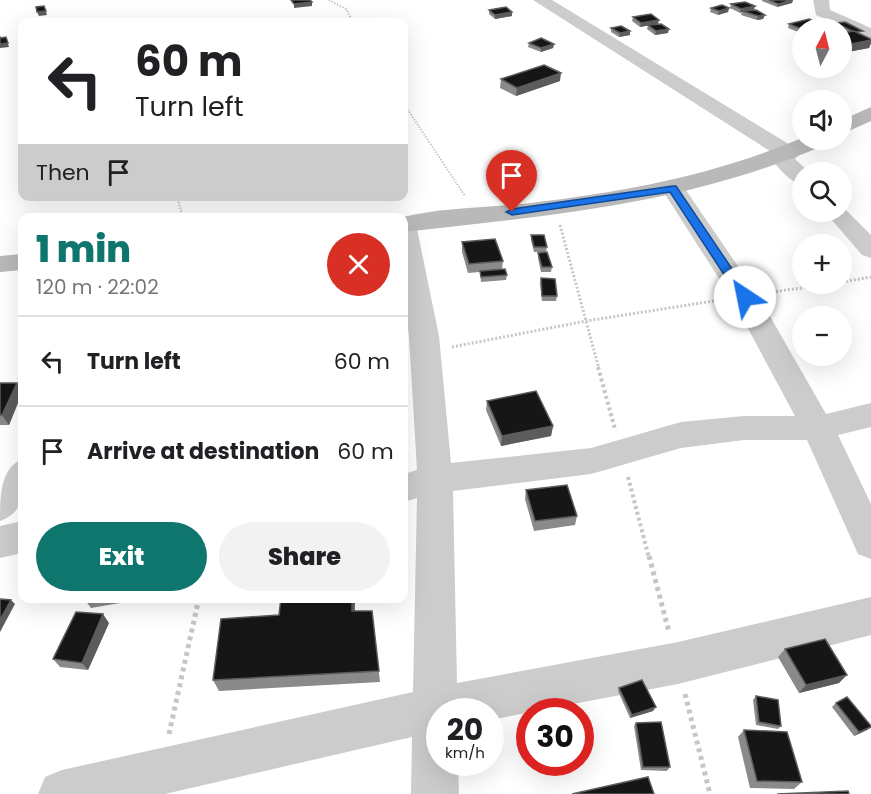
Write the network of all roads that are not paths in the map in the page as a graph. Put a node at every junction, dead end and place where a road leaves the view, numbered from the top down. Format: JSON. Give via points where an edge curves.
{"nodes":[{"id":1,"x":541,"y":0,"type":"edge"},
{"id":2,"x":820,"y":0,"type":"edge"},
{"id":3,"x":871,"y":34,"type":"edge"},
{"id":4,"x":871,"y":113,"type":"edge"},
{"id":5,"x":852,"y":123,"type":"edge"},
{"id":6,"x":796,"y":150,"type":"edge"},
{"id":7,"x":785,"y":155,"type":"junction"},
{"id":8,"x":792,"y":164,"type":"edge"},
{"id":9,"x":673,"y":189,"type":"junction"},
{"id":10,"x":846,"y":222,"type":"edge"},
{"id":11,"x":408,"y":224,"type":"edge"},
{"id":12,"x":408,"y":247,"type":"edge"},
{"id":13,"x":871,"y":250,"type":"edge"},
{"id":14,"x":18,"y":262,"type":"edge"},
{"id":15,"x":0,"y":264,"type":"edge"},
{"id":16,"x":871,"y":415,"type":"edge"},
{"id":17,"x":818,"y":428,"type":"junction"},
{"id":18,"x":18,"y":479,"type":"edge"},
{"id":19,"x":419,"y":484,"type":"edge"},
{"id":20,"x":0,"y":506,"type":"edge"},
{"id":21,"x":18,"y":538,"type":"edge"},
{"id":22,"x":0,"y":542,"type":"edge"},
{"id":23,"x":871,"y":543,"type":"edge"},
{"id":24,"x":871,"y":616,"type":"edge"},
{"id":25,"x":435,"y":698,"type":"edge"},
{"id":26,"x":494,"y":698,"type":"edge"},
{"id":27,"x":426,"y":711,"type":"edge"},
{"id":28,"x":435,"y":776,"type":"edge"},
{"id":29,"x":62,"y":794,"type":"edge"},
{"id":30,"x":435,"y":794,"type":"edge"}],
"edges":[{"from":1,"to":7,"type":"street"},
{"from":2,"to":3,"type":"street","via":[[822,12]]},
{"from":4,"to":5,"type":"street"},
{"from":6,"to":7,"type":"street"},
{"from":7,"to":8,"type":"street"},
{"from":7,"to":9,"type":"street"},
{"from":9,"to":11,"type":"street"},
{"from":9,"to":17,"type":"street","via":[[745,297]]},
{"from":10,"to":13,"type":"street"},
{"from":12,"to":19,"type":"street","via":[[426,352]]},
{"from":14,"to":15,"type":"street"},
{"from":16,"to":17,"type":"street"},
{"from":17,"to":19,"type":"street","via":[[719,429],[681,435],[591,461]]},
{"from":17,"to":23,"type":"street"},
{"from":18,"to":20,"type":"street"},
{"from":19,"to":25,"type":"street"},
{"from":21,"to":22,"type":"street"},
{"from":24,"to":26,"type":"street","via":[[678,663]]},
{"from":27,"to":29,"type":"street"},
{"from":28,"to":30,"type":"street"}]}
